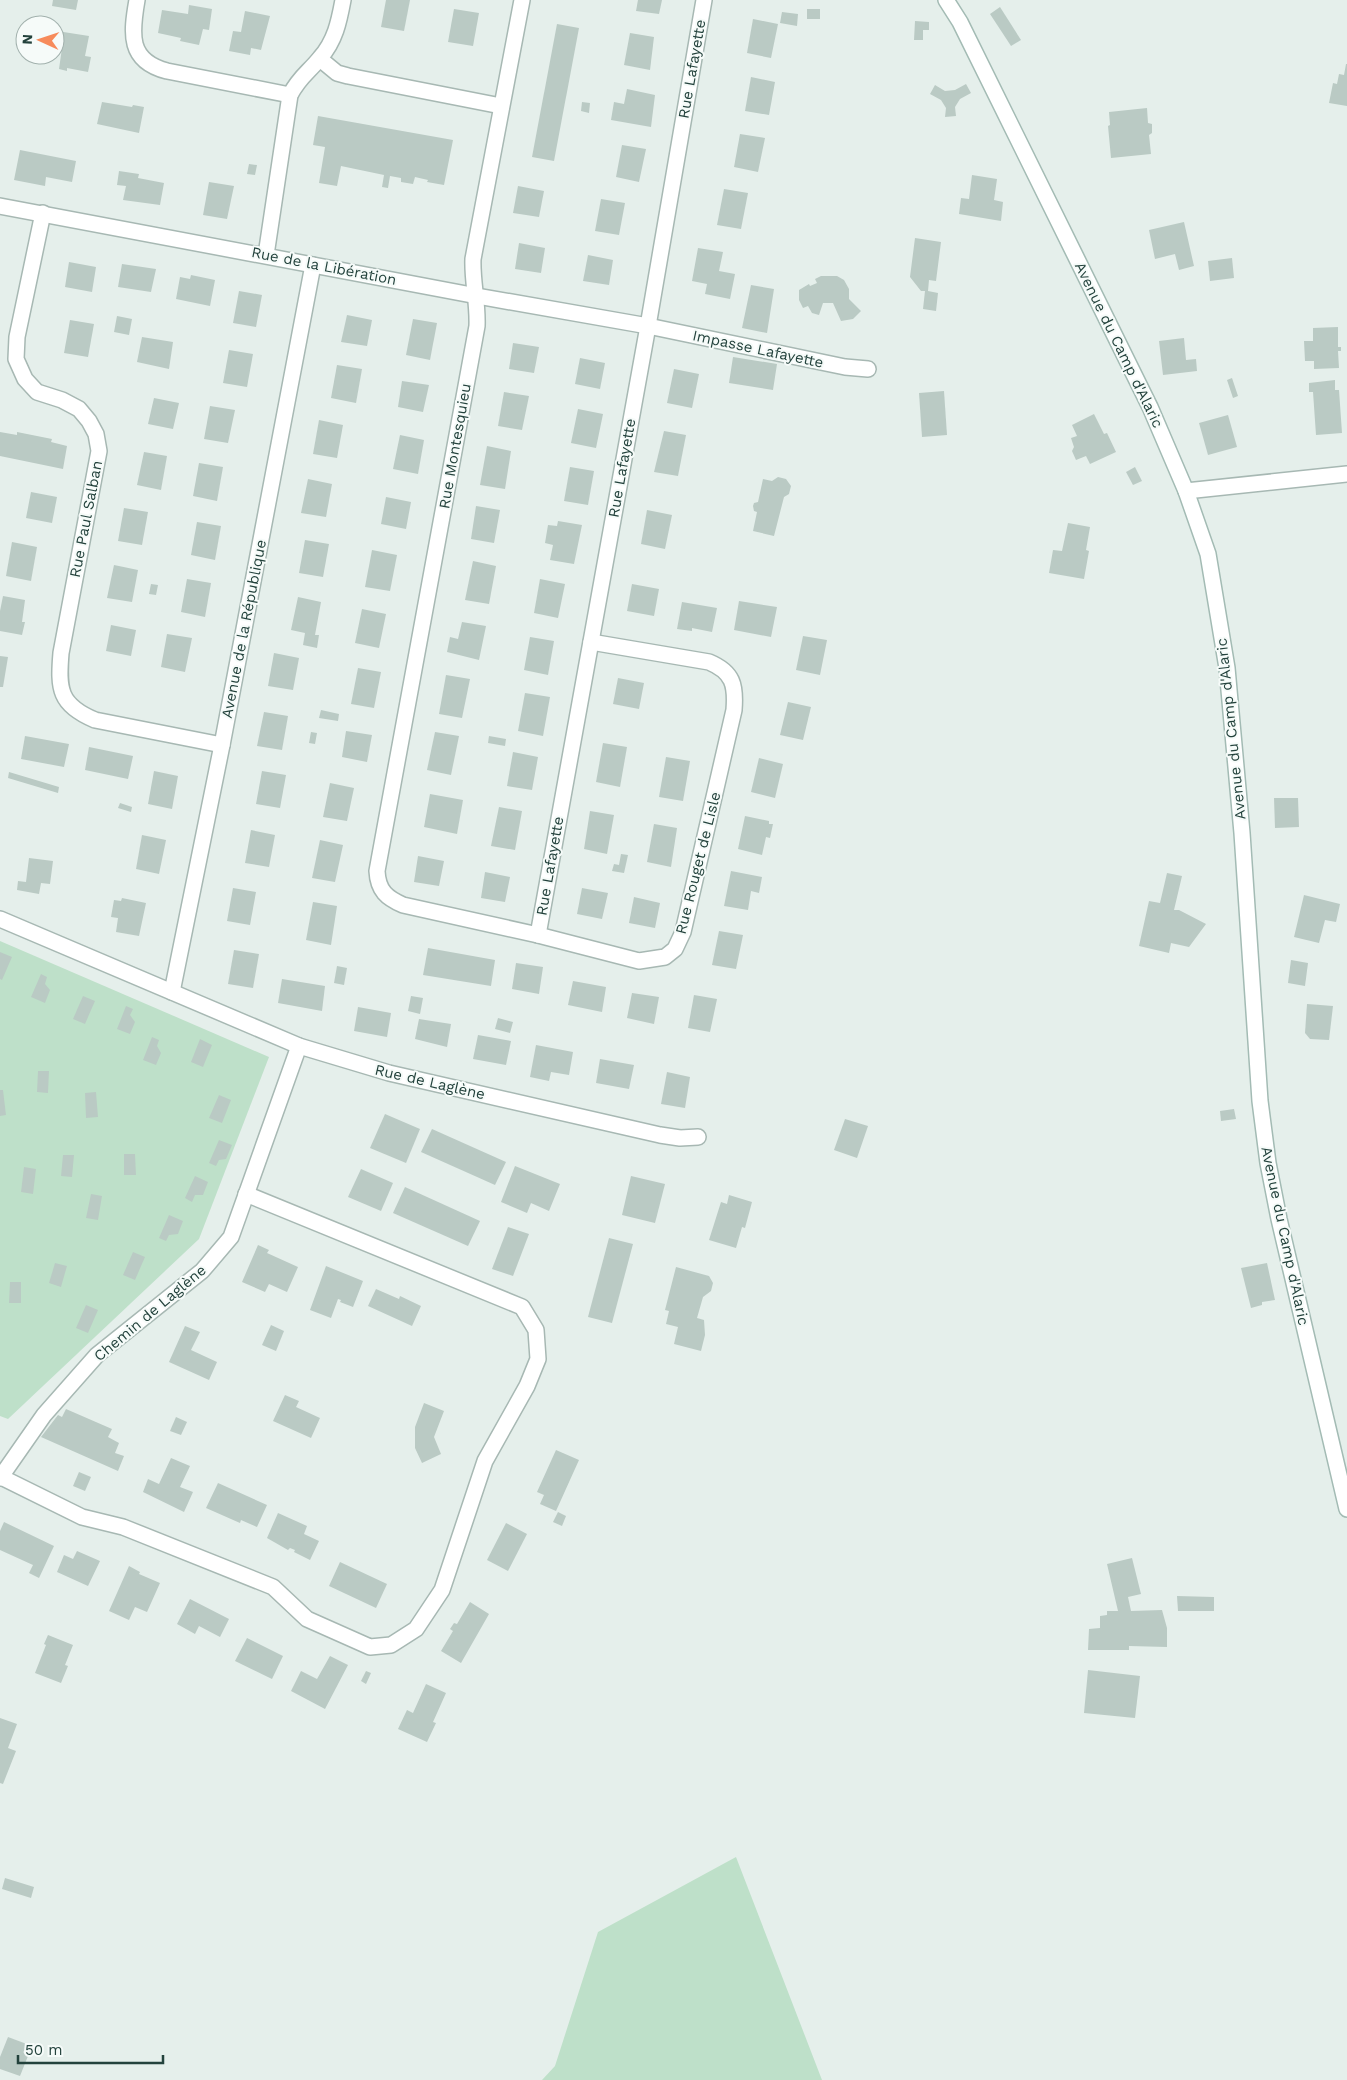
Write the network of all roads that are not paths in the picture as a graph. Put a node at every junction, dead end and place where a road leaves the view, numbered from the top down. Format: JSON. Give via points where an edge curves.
{"nodes":[{"id":1,"x":137,"y":0,"type":"edge"},
{"id":2,"x":343,"y":0,"type":"edge"},
{"id":3,"x":522,"y":0,"type":"edge"},
{"id":4,"x":704,"y":0,"type":"edge"},
{"id":5,"x":946,"y":0,"type":"edge"},
{"id":6,"x":320,"y":59,"type":"junction"},
{"id":7,"x":290,"y":95,"type":"junction"},
{"id":8,"x":501,"y":106,"type":"junction"},
{"id":9,"x":0,"y":206,"type":"edge"},
{"id":10,"x":43,"y":213,"type":"junction"},
{"id":11,"x":266,"y":255,"type":"junction"},
{"id":12,"x":313,"y":265,"type":"junction"},
{"id":13,"x":477,"y":296,"type":"junction"},
{"id":14,"x":648,"y":326,"type":"junction"},
{"id":15,"x":868,"y":369,"type":"dead end"},
{"id":16,"x":1347,"y":474,"type":"edge"},
{"id":17,"x":1186,"y":491,"type":"junction"},
{"id":18,"x":591,"y":642,"type":"junction"},
{"id":19,"x":222,"y":745,"type":"junction"},
{"id":20,"x":382,"y":891,"type":"joint"},
{"id":21,"x":0,"y":919,"type":"edge"},
{"id":22,"x":538,"y":935,"type":"junction"},
{"id":23,"x":172,"y":992,"type":"junction"},
{"id":24,"x":299,"y":1046,"type":"junction"},
{"id":25,"x":698,"y":1137,"type":"dead end"},
{"id":26,"x":246,"y":1194,"type":"junction"},
{"id":27,"x":0,"y":1478,"type":"edge"},
{"id":28,"x":1347,"y":1509,"type":"edge"}],
"edges":[{"from":1,"to":7,"type":"street","via":[[133,31],[135,44],[145,62],[154,68]]},
{"from":2,"to":6,"type":"street","via":[[337,30]]},
{"from":3,"to":8,"type":"street","name":"Rue Montesquieu"},
{"from":4,"to":14,"type":"street","name":"Rue Lafayette"},
{"from":5,"to":17,"type":"street","name":"Avenue du Camp d'Alaric","via":[[1068,239],[1150,407]]},
{"from":6,"to":7,"type":"street","via":[[298,80]]},
{"from":6,"to":8,"type":"street","via":[[337,73],[348,76]]},
{"from":7,"to":11,"type":"street"},
{"from":8,"to":13,"type":"street","name":"Rue Montesquieu","via":[[473,259]]},
{"from":9,"to":10,"type":"street","name":"Rue de la Libération"},
{"from":10,"to":11,"type":"street","name":"Rue de la Libération"},
{"from":10,"to":19,"type":"street","name":"Rue Paul Salban","via":[[17,337],[16,359],[24,379],[38,392],[79,409],[96,434],[99,452],[61,653],[59,680],[66,700],[78,713],[95,720]]},
{"from":11,"to":12,"type":"street","name":"Rue de la Libération"},
{"from":12,"to":13,"type":"street","name":"Rue de la Libération"},
{"from":12,"to":19,"type":"street","name":"Avenue de la République"},
{"from":13,"to":14,"type":"street","name":"Rue de la Libération"},
{"from":13,"to":20,"type":"street","name":"Rue Montesquieu","via":[[477,326],[377,872]]},
{"from":14,"to":15,"type":"street","name":"Impasse Lafayette"},
{"from":14,"to":18,"type":"street","name":"Rue Lafayette"},
{"from":16,"to":17,"type":"street"},
{"from":17,"to":28,"type":"street","name":"Avenue du Camp d'Alaric","via":[[1208,554],[1227,668],[1243,843],[1260,1101],[1268,1163]]},
{"from":18,"to":22,"type":"street","name":"Rue Lafayette"},
{"from":18,"to":22,"type":"street","name":"Rue Rouget de Lisle","via":[[709,662],[723,668],[732,679],[736,694],[734,710],[683,932],[675,950],[665,957],[639,961]]},
{"from":19,"to":23,"type":"street","name":"Avenue de la République"},
{"from":20,"to":22,"type":"street","name":"Rue Rouget de Lisle","via":[[389,900],[404,905]]},
{"from":21,"to":23,"type":"street","name":"Rue de Laglène"},
{"from":23,"to":24,"type":"street","name":"Rue de Laglène"},
{"from":24,"to":25,"type":"street","name":"Rue de Laglène","via":[[389,1073],[650,1133]]},
{"from":24,"to":26,"type":"street","name":"Chemin de Laglène"},
{"from":26,"to":27,"type":"street","name":"Chemin de Laglène","via":[[231,1237],[202,1271],[97,1355],[44,1415]]},
{"from":26,"to":27,"type":"street","via":[[522,1307],[536,1330],[538,1359],[527,1386],[485,1460],[442,1590],[416,1629],[391,1645],[370,1647],[306,1619],[273,1587],[123,1527],[82,1517]]}]}
